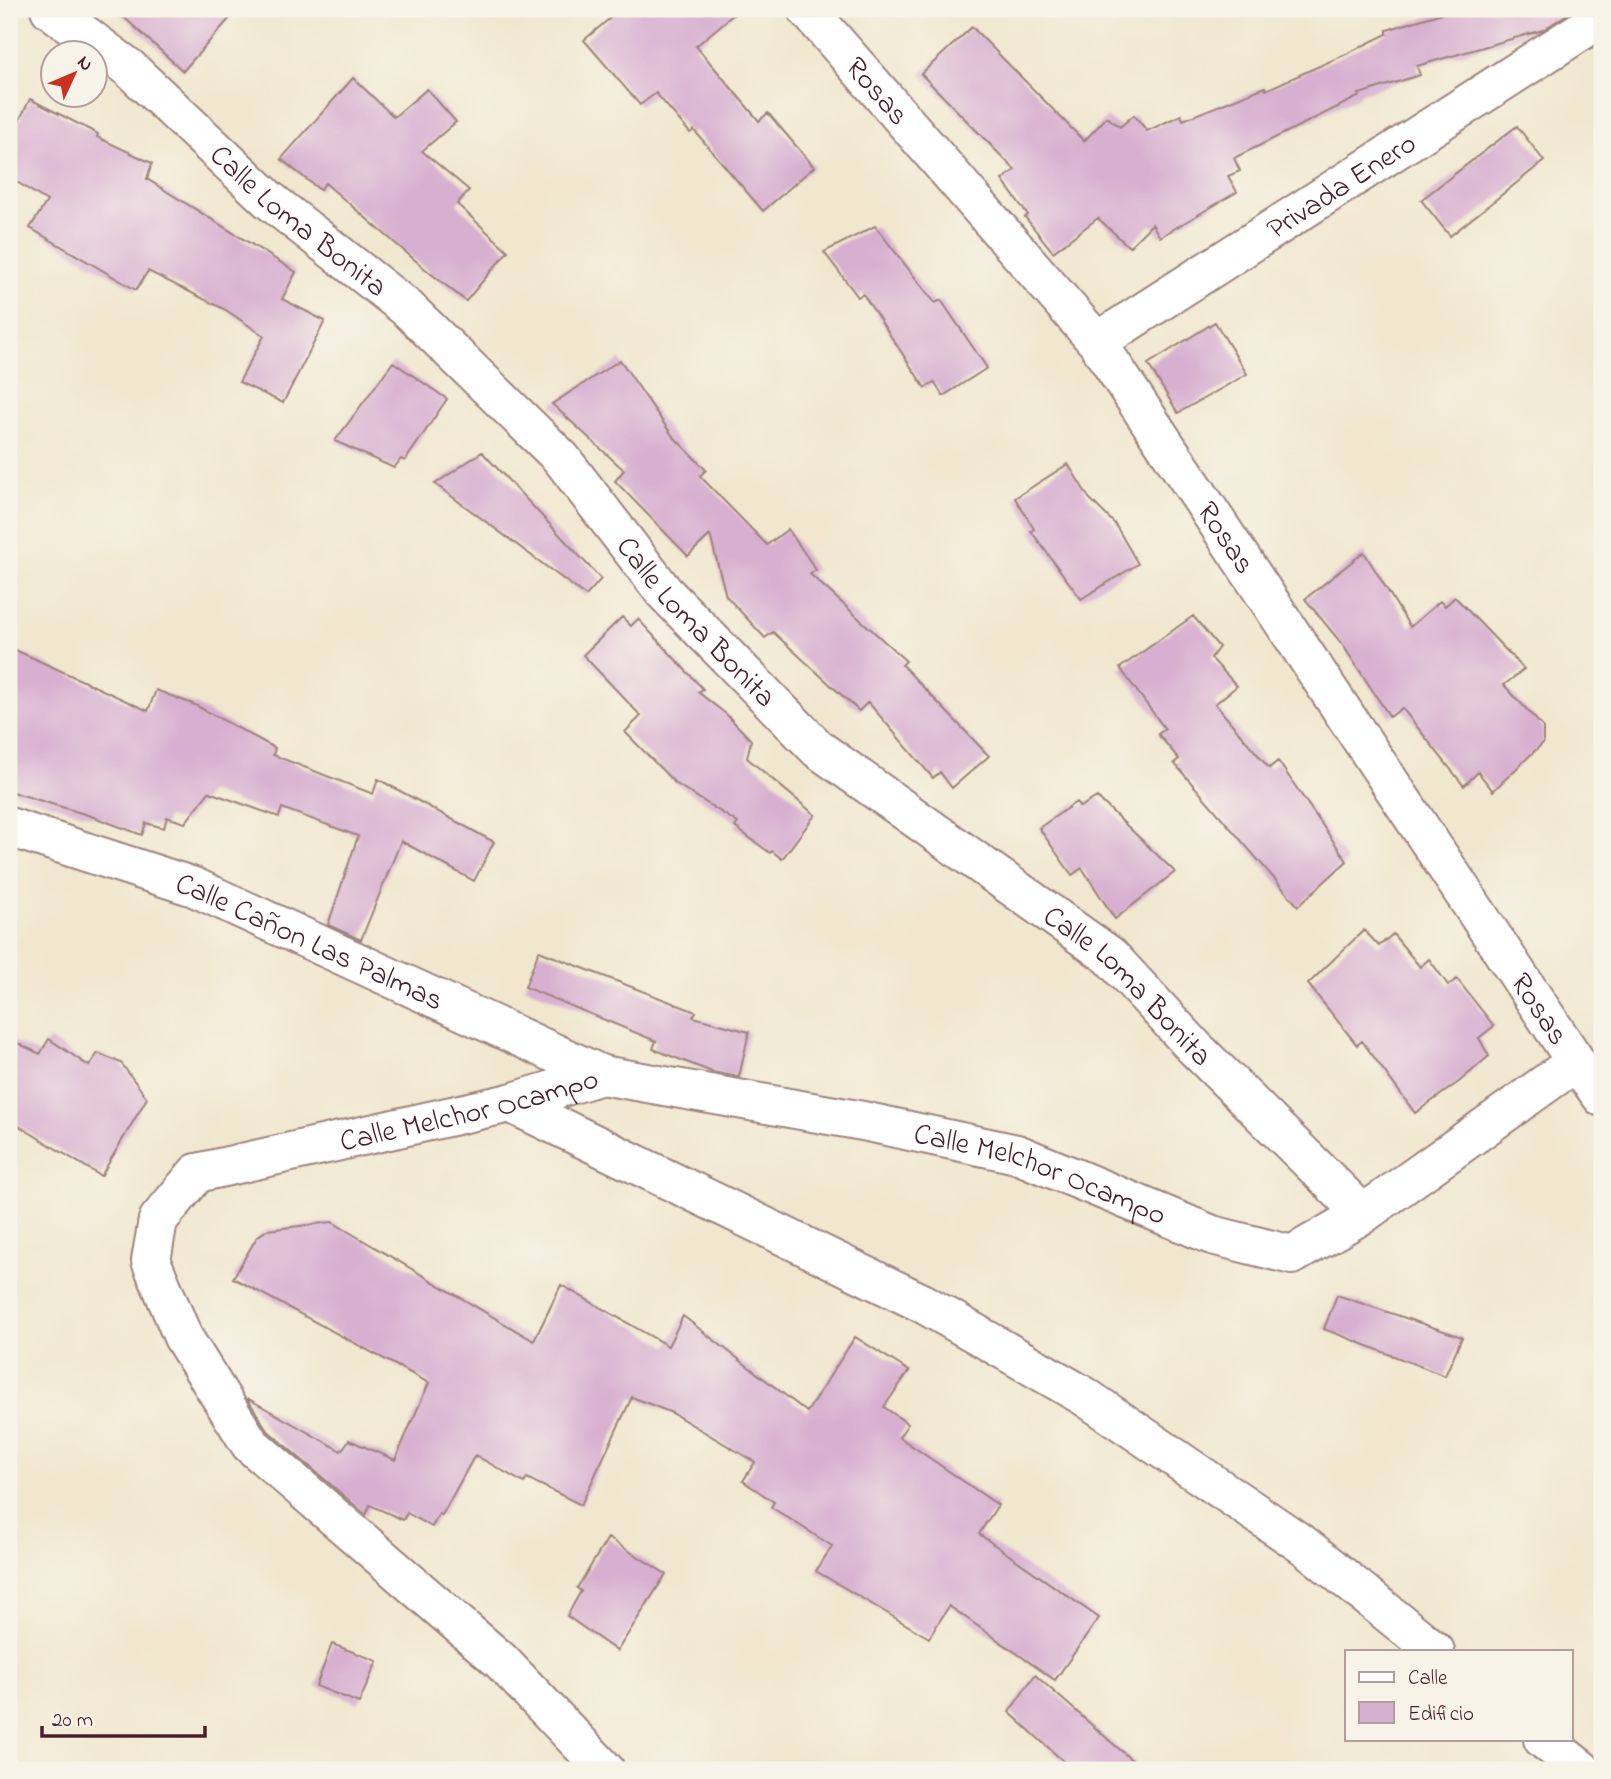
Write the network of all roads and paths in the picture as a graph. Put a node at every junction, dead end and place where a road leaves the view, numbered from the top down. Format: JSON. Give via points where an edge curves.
{"nodes":[{"id":1,"x":50,"y":9,"type":"edge"},
{"id":2,"x":807,"y":9,"type":"edge"},
{"id":3,"x":1587,"y":27,"type":"dead end"},
{"id":4,"x":1097,"y":342,"type":"junction"},
{"id":5,"x":9,"y":827,"type":"edge"},
{"id":6,"x":1576,"y":1062,"type":"junction"},
{"id":7,"x":602,"y":1075,"type":"junction"},
{"id":8,"x":1602,"y":1097,"type":"edge"},
{"id":9,"x":510,"y":1103,"type":"junction"},
{"id":10,"x":1363,"y":1214,"type":"junction"},
{"id":11,"x":1434,"y":1650,"type":"edge"},
{"id":12,"x":1544,"y":1740,"type":"edge"},
{"id":13,"x":605,"y":1770,"type":"edge"},
{"id":14,"x":1582,"y":1770,"type":"edge"}],
"edges":[{"from":1,"to":10,"type":"street","name":"Calle Loma Bonita","via":[[128,68],[268,199],[418,318],[561,458],[664,592],[818,750],[1110,956],[1194,1047]]},
{"from":2,"to":4,"type":"street","name":"Rosas"},
{"from":3,"to":4,"type":"street","name":"Privada Enero"},
{"from":4,"to":6,"type":"street","name":"Rosas"},
{"from":5,"to":7,"type":"street","name":"Calle Cañon Las Palmas","via":[[194,887]]},
{"from":6,"to":8,"type":"street","name":"Rosas"},
{"from":6,"to":10,"type":"street","name":"Calle Melchor Ocampo"},
{"from":7,"to":9,"type":"street","name":"Calle Melchor Ocampo"},
{"from":7,"to":10,"type":"street","name":"Calle Melchor Ocampo","via":[[863,1121],[1017,1154],[1212,1235],[1292,1255]]},
{"from":9,"to":11,"type":"street","via":[[924,1304],[1084,1396],[1306,1547]]},
{"from":9,"to":13,"type":"street","name":"Calle Melchor Ocampo","via":[[197,1173],[158,1220],[151,1261],[183,1337],[250,1444],[501,1661]]},
{"from":12,"to":14,"type":"street"}]}
